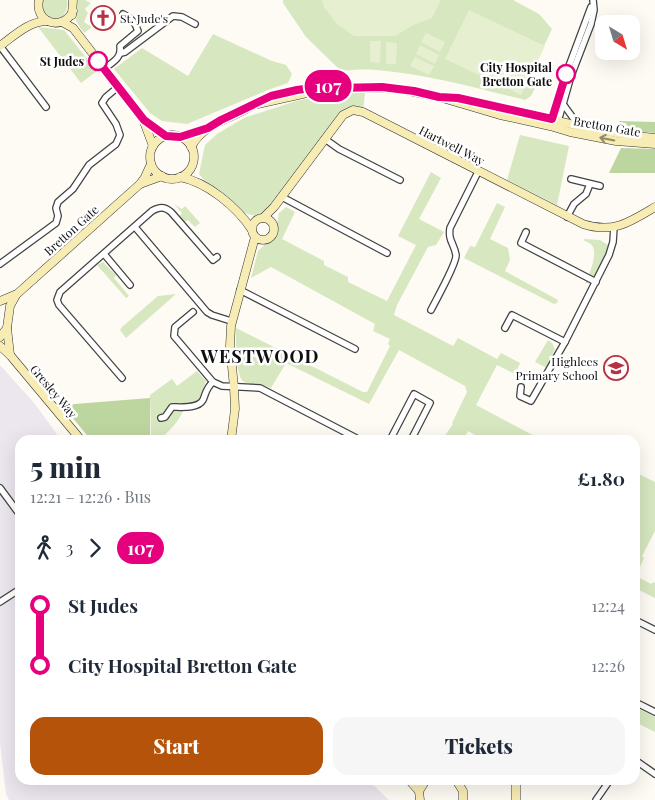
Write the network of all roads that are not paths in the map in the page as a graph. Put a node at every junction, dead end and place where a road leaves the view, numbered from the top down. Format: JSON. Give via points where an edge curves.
{"nodes":[{"id":1,"x":39,"y":0,"type":"edge"},
{"id":2,"x":73,"y":0,"type":"edge"},
{"id":3,"x":593,"y":1,"type":"edge"},
{"id":4,"x":38,"y":9,"type":"junction"},
{"id":5,"x":73,"y":10,"type":"junction"},
{"id":6,"x":122,"y":14,"type":"dead end"},
{"id":7,"x":48,"y":21,"type":"junction"},
{"id":8,"x":62,"y":22,"type":"junction"},
{"id":9,"x":195,"y":24,"type":"dead end"},
{"id":10,"x":27,"y":26,"type":"junction"},
{"id":11,"x":73,"y":28,"type":"junction"},
{"id":12,"x":0,"y":46,"type":"edge"},
{"id":13,"x":121,"y":53,"type":"junction"},
{"id":14,"x":104,"y":69,"type":"junction"},
{"id":15,"x":118,"y":87,"type":"junction"},
{"id":16,"x":563,"y":104,"type":"junction"},
{"id":17,"x":46,"y":107,"type":"dead end"},
{"id":18,"x":144,"y":120,"type":"junction"},
{"id":19,"x":554,"y":123,"type":"junction"},
{"id":20,"x":579,"y":126,"type":"junction"},
{"id":21,"x":208,"y":128,"type":"junction"},
{"id":22,"x":166,"y":136,"type":"junction"},
{"id":23,"x":180,"y":137,"type":"junction"},
{"id":24,"x":655,"y":138,"type":"edge"},
{"id":25,"x":326,"y":139,"type":"junction"},
{"id":26,"x":655,"y":144,"type":"edge"},
{"id":27,"x":153,"y":146,"type":"junction"},
{"id":28,"x":191,"y":148,"type":"junction"},
{"id":29,"x":193,"y":162,"type":"junction"},
{"id":30,"x":151,"y":164,"type":"junction"},
{"id":31,"x":478,"y":172,"type":"junction"},
{"id":32,"x":162,"y":176,"type":"junction"},
{"id":33,"x":180,"y":177,"type":"junction"},
{"id":34,"x":571,"y":179,"type":"dead end"},
{"id":35,"x":400,"y":180,"type":"dead end"},
{"id":36,"x":140,"y":184,"type":"junction"},
{"id":37,"x":590,"y":184,"type":"junction"},
{"id":38,"x":204,"y":185,"type":"junction"},
{"id":39,"x":600,"y":186,"type":"dead end"},
{"id":40,"x":282,"y":197,"type":"junction"},
{"id":41,"x":655,"y":206,"type":"edge"},
{"id":42,"x":274,"y":208,"type":"junction"},
{"id":43,"x":243,"y":215,"type":"junction"},
{"id":44,"x":567,"y":217,"type":"junction"},
{"id":45,"x":261,"y":218,"type":"junction"},
{"id":46,"x":273,"y":224,"type":"junction"},
{"id":47,"x":135,"y":227,"type":"junction"},
{"id":48,"x":614,"y":227,"type":"junction"},
{"id":49,"x":526,"y":232,"type":"dead end"},
{"id":50,"x":254,"y":233,"type":"junction"},
{"id":51,"x":266,"y":240,"type":"junction"},
{"id":52,"x":252,"y":252,"type":"junction"},
{"id":53,"x":388,"y":253,"type":"dead end"},
{"id":54,"x":104,"y":254,"type":"junction"},
{"id":55,"x":217,"y":257,"type":"dead end"},
{"id":56,"x":0,"y":264,"type":"edge"},
{"id":57,"x":596,"y":282,"type":"junction"},
{"id":58,"x":130,"y":285,"type":"dead end"},
{"id":59,"x":240,"y":290,"type":"junction"},
{"id":60,"x":17,"y":294,"type":"junction"},
{"id":61,"x":0,"y":301,"type":"edge"},
{"id":62,"x":0,"y":306,"type":"edge"},
{"id":63,"x":431,"y":310,"type":"dead end"},
{"id":64,"x":193,"y":312,"type":"dead end"},
{"id":65,"x":8,"y":320,"type":"junction"},
{"id":66,"x":231,"y":321,"type":"junction"},
{"id":67,"x":7,"y":328,"type":"junction"},
{"id":68,"x":505,"y":328,"type":"dead end"},
{"id":69,"x":0,"y":337,"type":"edge"},
{"id":70,"x":565,"y":342,"type":"junction"},
{"id":71,"x":0,"y":346,"type":"edge"},
{"id":72,"x":355,"y":349,"type":"dead end"},
{"id":73,"x":10,"y":355,"type":"junction"},
{"id":74,"x":122,"y":378,"type":"dead end"},
{"id":75,"x":212,"y":382,"type":"junction"},
{"id":76,"x":234,"y":387,"type":"junction"},
{"id":77,"x":521,"y":388,"type":"dead end"},
{"id":78,"x":164,"y":418,"type":"dead end"},
{"id":79,"x":77,"y":435,"type":"edge"},
{"id":80,"x":232,"y":435,"type":"edge"},
{"id":81,"x":350,"y":435,"type":"edge"},
{"id":82,"x":393,"y":435,"type":"edge"},
{"id":83,"x":414,"y":435,"type":"edge"},
{"id":84,"x":0,"y":488,"type":"edge"},
{"id":85,"x":15,"y":508,"type":"edge"},
{"id":86,"x":15,"y":592,"type":"edge"},
{"id":87,"x":0,"y":602,"type":"edge"},
{"id":88,"x":640,"y":622,"type":"edge"},
{"id":89,"x":655,"y":630,"type":"edge"},
{"id":90,"x":640,"y":704,"type":"edge"},
{"id":91,"x":655,"y":712,"type":"edge"},
{"id":92,"x":640,"y":764,"type":"edge"},
{"id":93,"x":655,"y":774,"type":"edge"},
{"id":94,"x":414,"y":785,"type":"edge"},
{"id":95,"x":423,"y":785,"type":"edge"},
{"id":96,"x":459,"y":785,"type":"edge"},
{"id":97,"x":463,"y":785,"type":"edge"},
{"id":98,"x":516,"y":785,"type":"edge"},
{"id":99,"x":606,"y":785,"type":"edge"},
{"id":100,"x":420,"y":791,"type":"junction"},
{"id":101,"x":463,"y":791,"type":"junction"},
{"id":102,"x":420,"y":800,"type":"edge"},
{"id":103,"x":463,"y":800,"type":"edge"},
{"id":104,"x":516,"y":800,"type":"edge"},
{"id":105,"x":596,"y":800,"type":"edge"}],
"edges":[{"from":1,"to":4,"type":"street"},
{"from":2,"to":5,"type":"street"},
{"from":3,"to":16,"type":"street","via":[[591,24]]},
{"from":3,"to":19,"type":"street","via":[[566,74]]},
{"from":4,"to":7,"type":"street"},
{"from":4,"to":10,"type":"street"},
{"from":5,"to":8,"type":"street"},
{"from":5,"to":11,"type":"street"},
{"from":6,"to":13,"type":"street","via":[[130,17],[138,31],[120,46]]},
{"from":7,"to":8,"type":"street"},
{"from":7,"to":10,"type":"street"},
{"from":8,"to":11,"type":"street"},
{"from":9,"to":13,"type":"street","via":[[173,16]]},
{"from":10,"to":12,"type":"street"},
{"from":11,"to":14,"type":"street"},
{"from":12,"to":17,"type":"street"},
{"from":13,"to":14,"type":"street"},
{"from":14,"to":15,"type":"street"},
{"from":15,"to":18,"type":"street"},
{"from":15,"to":56,"type":"street","via":[[102,103],[120,135],[116,144],[89,165],[73,189],[58,202],[56,224]]},
{"from":16,"to":19,"type":"street"},
{"from":16,"to":20,"type":"street"},
{"from":18,"to":22,"type":"street"},
{"from":18,"to":27,"type":"street"},
{"from":19,"to":20,"type":"street","name":"Bretton Gate"},
{"from":19,"to":21,"type":"street","name":"Bretton Gate","via":[[458,98],[382,87],[326,86],[271,96]]},
{"from":26,"to":19,"type":"street","name":"Bretton Gate","one_way":true,"via":[[616,141]]},
{"from":20,"to":24,"type":"street","name":"Bretton Gate"},
{"from":21,"to":23,"type":"street","name":"Bretton Gate"},
{"from":21,"to":28,"type":"street","name":"Bretton Gate","via":[[197,137]]},
{"from":22,"to":23,"type":"street"},
{"from":22,"to":27,"type":"street"},
{"from":23,"to":28,"type":"street"},
{"from":25,"to":31,"type":"street","name":"Hartwell Way","via":[[343,114],[353,110]]},
{"from":25,"to":35,"type":"street"},
{"from":25,"to":40,"type":"street","name":"Hartwell Way"},
{"from":27,"to":30,"type":"street"},
{"from":28,"to":29,"type":"street"},
{"from":29,"to":33,"type":"street"},
{"from":29,"to":38,"type":"street"},
{"from":30,"to":32,"type":"street"},
{"from":30,"to":36,"type":"street","name":"Bretton Gate"},
{"from":31,"to":44,"type":"street","name":"Hartwell Way"},
{"from":31,"to":63,"type":"street","via":[[450,228],[448,237],[456,256]]},
{"from":32,"to":33,"type":"street"},
{"from":32,"to":36,"type":"street","name":"Bretton Gate"},
{"from":33,"to":38,"type":"street"},
{"from":34,"to":37,"type":"street"},
{"from":36,"to":60,"type":"street","name":"Bretton Gate"},
{"from":37,"to":39,"type":"street"},
{"from":37,"to":44,"type":"street"},
{"from":38,"to":43,"type":"street"},
{"from":40,"to":42,"type":"street","name":"Hartwell Way"},
{"from":40,"to":53,"type":"street"},
{"from":41,"to":48,"type":"street","name":"Hartwell Way"},
{"from":42,"to":45,"type":"street","name":"Hartwell Way"},
{"from":42,"to":46,"type":"street"},
{"from":43,"to":45,"type":"street"},
{"from":43,"to":50,"type":"street"},
{"from":44,"to":48,"type":"street","name":"Hartwell Way","via":[[591,227]]},
{"from":45,"to":46,"type":"street"},
{"from":45,"to":50,"type":"street","via":[[254,223]]},
{"from":46,"to":51,"type":"street","via":[[274,233]]},
{"from":47,"to":54,"type":"street"},
{"from":47,"to":55,"type":"street","via":[[152,212],[163,208],[171,212],[213,260]]},
{"from":47,"to":66,"type":"street","via":[[207,312]]},
{"from":48,"to":57,"type":"street","via":[[609,255]]},
{"from":49,"to":57,"type":"street","via":[[521,243]]},
{"from":50,"to":51,"type":"street","via":[[258,239]]},
{"from":50,"to":52,"type":"street"},
{"from":51,"to":52,"type":"street"},
{"from":52,"to":59,"type":"street"},
{"from":54,"to":58,"type":"street"},
{"from":54,"to":74,"type":"street","via":[[63,289],[57,300]]},
{"from":57,"to":70,"type":"street"},
{"from":59,"to":66,"type":"street"},
{"from":59,"to":72,"type":"street"},
{"from":60,"to":61,"type":"street","name":"Bretton Gate"},
{"from":60,"to":65,"type":"street","name":"Bretton Gate","via":[[10,306]]},
{"from":62,"to":65,"type":"street"},
{"from":64,"to":75,"type":"street","via":[[175,327],[174,336]]},
{"from":65,"to":67,"type":"street","name":"Bretton Gate"},
{"from":66,"to":76,"type":"street"},
{"from":67,"to":69,"type":"street"},
{"from":67,"to":73,"type":"street"},
{"from":68,"to":70,"type":"street","via":[[512,315]]},
{"from":70,"to":77,"type":"street","via":[[531,402],[520,396]]},
{"from":71,"to":73,"type":"street","name":"Gresley Way"},
{"from":73,"to":79,"type":"street","name":"Gresley Way"},
{"from":75,"to":76,"type":"street"},
{"from":75,"to":78,"type":"street","via":[[202,402],[172,407]]},
{"from":76,"to":80,"type":"street"},
{"from":76,"to":81,"type":"street","via":[[260,388]]},
{"from":82,"to":83,"type":"street","via":[[414,394],[430,403]]},
{"from":84,"to":85,"type":"street"},
{"from":86,"to":87,"type":"street"},
{"from":88,"to":89,"type":"street"},
{"from":90,"to":91,"type":"street"},
{"from":92,"to":93,"type":"street"},
{"from":94,"to":100,"type":"street"},
{"from":95,"to":100,"type":"street"},
{"from":96,"to":101,"type":"street"},
{"from":97,"to":101,"type":"street"},
{"from":98,"to":104,"type":"street"},
{"from":99,"to":105,"type":"street"},
{"from":100,"to":102,"type":"street"},
{"from":101,"to":103,"type":"street"}]}
